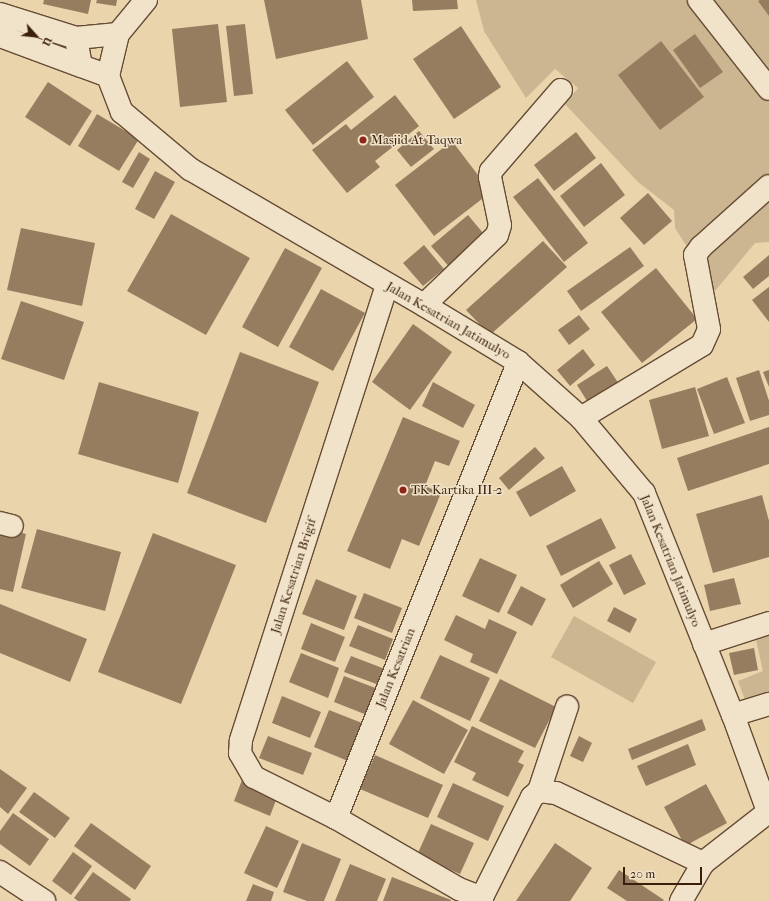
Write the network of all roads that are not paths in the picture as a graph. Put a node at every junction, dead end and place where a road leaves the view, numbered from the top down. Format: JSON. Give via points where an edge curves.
{"nodes":[{"id":1,"x":146,"y":0,"type":"edge"},
{"id":2,"x":698,"y":0,"type":"edge"},
{"id":3,"x":0,"y":14,"type":"edge"},
{"id":4,"x":118,"y":34,"type":"junction"},
{"id":5,"x":0,"y":36,"type":"edge"},
{"id":6,"x":76,"y":38,"type":"junction"},
{"id":7,"x":81,"y":66,"type":"junction"},
{"id":8,"x":108,"y":76,"type":"junction"},
{"id":9,"x":769,"y":89,"type":"edge"},
{"id":10,"x":561,"y":90,"type":"dead end"},
{"id":11,"x":769,"y":186,"type":"edge"},
{"id":12,"x":387,"y":285,"type":"junction"},
{"id":13,"x":424,"y":305,"type":"junction"},
{"id":14,"x":518,"y":362,"type":"junction"},
{"id":15,"x":581,"y":418,"type":"junction"},
{"id":16,"x":769,"y":623,"type":"edge"},
{"id":17,"x":704,"y":644,"type":"junction"},
{"id":18,"x":769,"y":704,"type":"edge"},
{"id":19,"x":567,"y":707,"type":"dead end"},
{"id":20,"x":733,"y":715,"type":"junction"},
{"id":21,"x":539,"y":791,"type":"junction"},
{"id":22,"x":769,"y":813,"type":"edge"},
{"id":23,"x":336,"y":818,"type":"junction"},
{"id":24,"x":703,"y":863,"type":"junction"},
{"id":25,"x":0,"y":872,"type":"edge"},
{"id":26,"x":481,"y":899,"type":"edge"},
{"id":27,"x":44,"y":901,"type":"edge"},
{"id":28,"x":680,"y":901,"type":"edge"}],
"edges":[{"from":1,"to":4,"type":"street"},
{"from":2,"to":9,"type":"street"},
{"from":3,"to":6,"type":"street"},
{"from":4,"to":6,"type":"street"},
{"from":4,"to":8,"type":"street"},
{"from":5,"to":7,"type":"street"},
{"from":6,"to":7,"type":"street"},
{"from":7,"to":8,"type":"street"},
{"from":8,"to":12,"type":"street","name":"Jalan Kesatrian Jatimulyo","via":[[122,112],[190,169]]},
{"from":10,"to":13,"type":"street","via":[[491,171],[500,225],[497,235]]},
{"from":11,"to":15,"type":"street","via":[[701,246],[695,255],[709,329],[702,345]]},
{"from":12,"to":13,"type":"street","name":"Jalan Kesatrian Jatimulyo"},
{"from":12,"to":23,"type":"street","name":"Jalan Kesatrian Brigif","via":[[241,741],[240,753],[254,777]]},
{"from":13,"to":14,"type":"street","name":"Jalan Kesatrian Jatimulyo"},
{"from":14,"to":15,"type":"street","name":"Jalan Kesatrian Jatimulyo"},
{"from":14,"to":23,"type":"street","name":"Jalan Kesatrian"},
{"from":15,"to":17,"type":"street","name":"Jalan Kesatrian Jatimulyo","via":[[644,493]]},
{"from":16,"to":17,"type":"street"},
{"from":17,"to":20,"type":"street","name":"Jalan Kesatrian Jatimulyo"},
{"from":18,"to":20,"type":"street"},
{"from":19,"to":21,"type":"street"},
{"from":20,"to":22,"type":"street","name":"Jalan Kesatrian Jatimulyo"},
{"from":21,"to":24,"type":"street","via":[[556,793]]},
{"from":21,"to":26,"type":"street","via":[[532,797]]},
{"from":22,"to":24,"type":"street"},
{"from":23,"to":26,"type":"street"},
{"from":24,"to":28,"type":"street"},
{"from":25,"to":27,"type":"street"}]}
